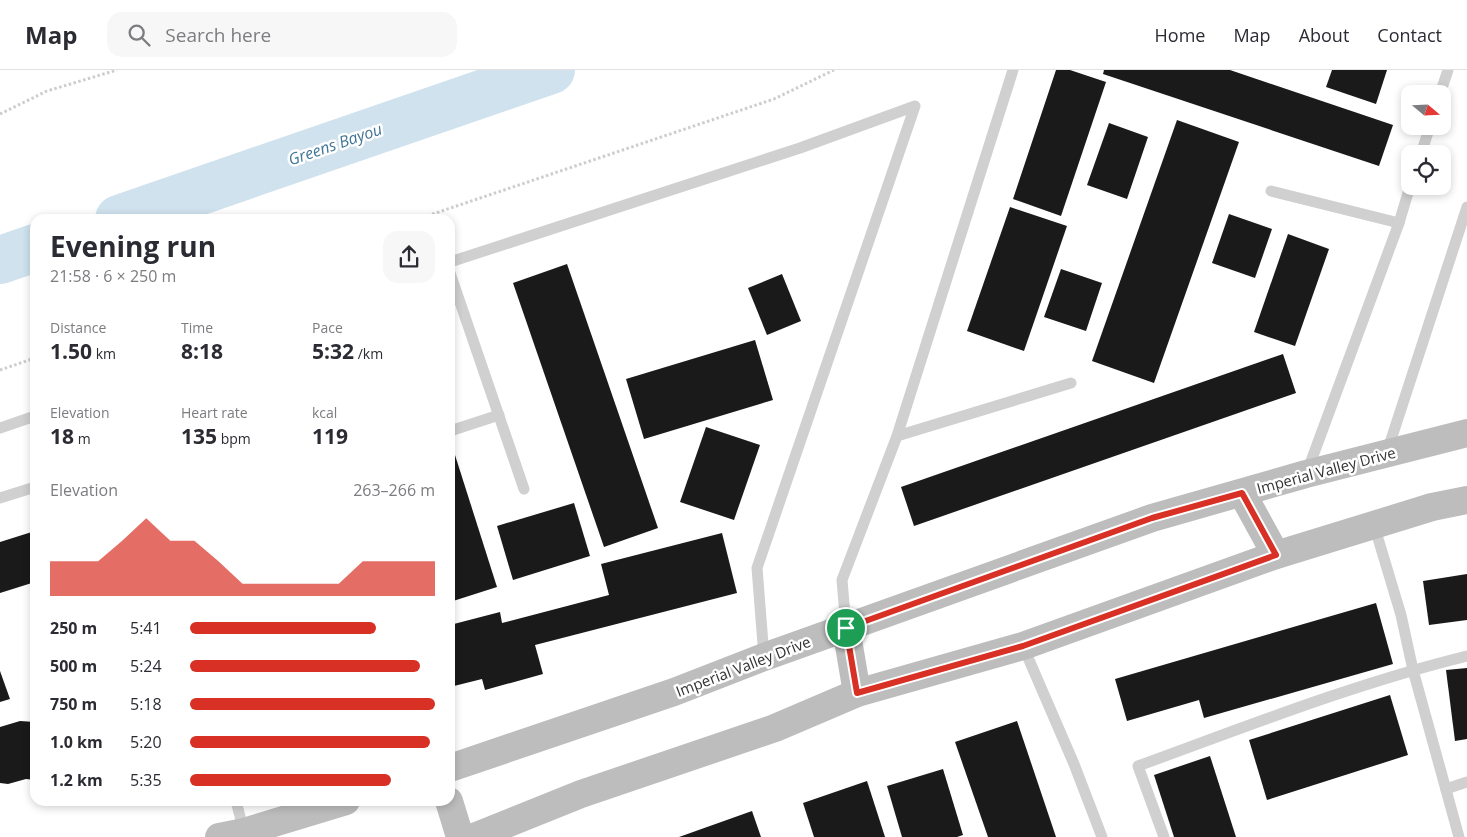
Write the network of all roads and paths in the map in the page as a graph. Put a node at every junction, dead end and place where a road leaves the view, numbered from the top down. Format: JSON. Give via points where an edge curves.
{"nodes":[{"id":1,"x":118,"y":70,"type":"edge"},
{"id":2,"x":834,"y":70,"type":"edge"},
{"id":3,"x":1013,"y":70,"type":"edge"},
{"id":4,"x":1448,"y":70,"type":"edge"},
{"id":5,"x":1443,"y":85,"type":"edge"},
{"id":6,"x":0,"y":114,"type":"edge"},
{"id":7,"x":1271,"y":191,"type":"dead end"},
{"id":8,"x":1407,"y":195,"type":"edge"},
{"id":9,"x":1467,"y":207,"type":"edge"},
{"id":10,"x":433,"y":214,"type":"edge"},
{"id":11,"x":1399,"y":223,"type":"junction"},
{"id":12,"x":455,"y":260,"type":"edge"},
{"id":13,"x":455,"y":287,"type":"edge"},
{"id":14,"x":30,"y":360,"type":"edge"},
{"id":15,"x":0,"y":370,"type":"edge"},
{"id":16,"x":1071,"y":383,"type":"dead end"},
{"id":17,"x":499,"y":415,"type":"junction"},
{"id":18,"x":30,"y":418,"type":"edge"},
{"id":19,"x":0,"y":428,"type":"edge"},
{"id":20,"x":455,"y":428,"type":"edge"},
{"id":21,"x":1467,"y":433,"type":"edge"},
{"id":22,"x":897,"y":436,"type":"junction"},
{"id":23,"x":1386,"y":454,"type":"junction"},
{"id":24,"x":1306,"y":474,"type":"junction"},
{"id":25,"x":30,"y":489,"type":"edge"},
{"id":26,"x":524,"y":489,"type":"dead end"},
{"id":27,"x":1242,"y":493,"type":"junction"},
{"id":28,"x":0,"y":498,"type":"edge"},
{"id":29,"x":1467,"y":500,"type":"edge"},
{"id":30,"x":1374,"y":525,"type":"junction"},
{"id":31,"x":1276,"y":555,"type":"junction"},
{"id":32,"x":846,"y":628,"type":"junction"},
{"id":33,"x":1023,"y":646,"type":"junction"},
{"id":34,"x":1467,"y":656,"type":"edge"},
{"id":35,"x":764,"y":657,"type":"junction"},
{"id":36,"x":1413,"y":670,"type":"junction"},
{"id":37,"x":857,"y":693,"type":"junction"},
{"id":38,"x":455,"y":766,"type":"edge"},
{"id":39,"x":1467,"y":782,"type":"edge"},
{"id":40,"x":1446,"y":789,"type":"junction"},
{"id":41,"x":235,"y":806,"type":"edge"},
{"id":42,"x":329,"y":806,"type":"edge"},
{"id":43,"x":451,"y":806,"type":"edge"},
{"id":44,"x":232,"y":834,"type":"edge"},
{"id":45,"x":460,"y":837,"type":"edge"},
{"id":46,"x":474,"y":837,"type":"edge"},
{"id":47,"x":1102,"y":837,"type":"edge"},
{"id":48,"x":1164,"y":837,"type":"edge"},
{"id":49,"x":1459,"y":837,"type":"edge"}],
"edges":[{"from":1,"to":6,"type":"path","via":[[47,92]]},
{"from":2,"to":10,"type":"path","via":[[774,99]]},
{"from":3,"to":22,"type":"lane"},
{"from":4,"to":5,"type":"lane"},
{"from":7,"to":11,"type":"lane"},
{"from":8,"to":11,"type":"lane"},
{"from":9,"to":23,"type":"lane"},
{"from":11,"to":24,"type":"lane"},
{"from":12,"to":35,"type":"lane","via":[[800,148],[915,106],[757,568]]},
{"from":13,"to":17,"type":"lane"},
{"from":14,"to":15,"type":"path"},
{"from":16,"to":22,"type":"lane"},
{"from":17,"to":20,"type":"lane"},
{"from":17,"to":26,"type":"lane"},
{"from":18,"to":19,"type":"lane"},
{"from":21,"to":23,"type":"main road","name":"Imperial Valley Drive"},
{"from":22,"to":32,"type":"lane","via":[[842,580]]},
{"from":23,"to":24,"type":"main road","name":"Imperial Valley Drive"},
{"from":24,"to":27,"type":"main road","name":"Imperial Valley Drive"},
{"from":25,"to":28,"type":"lane"},
{"from":27,"to":31,"type":"main road"},
{"from":27,"to":32,"type":"main road","name":"Imperial Valley Drive","via":[[1152,518]]},
{"from":29,"to":30,"type":"main road"},
{"from":30,"to":31,"type":"main road"},
{"from":30,"to":36,"type":"lane"},
{"from":31,"to":33,"type":"main road"},
{"from":32,"to":35,"type":"main road","name":"Imperial Valley Drive"},
{"from":32,"to":37,"type":"main road"},
{"from":33,"to":37,"type":"main road"},
{"from":33,"to":47,"type":"lane"},
{"from":34,"to":36,"type":"lane"},
{"from":35,"to":38,"type":"main road","name":"Imperial Valley Drive","via":[[674,692]]},
{"from":36,"to":40,"type":"lane"},
{"from":36,"to":48,"type":"lane","via":[[1138,766]]},
{"from":37,"to":46,"type":"main road","via":[[775,728],[580,794]]},
{"from":39,"to":40,"type":"lane"},
{"from":40,"to":49,"type":"lane"},
{"from":41,"to":44,"type":"lane"},
{"from":42,"to":44,"type":"main road"},
{"from":43,"to":45,"type":"main road"}]}
